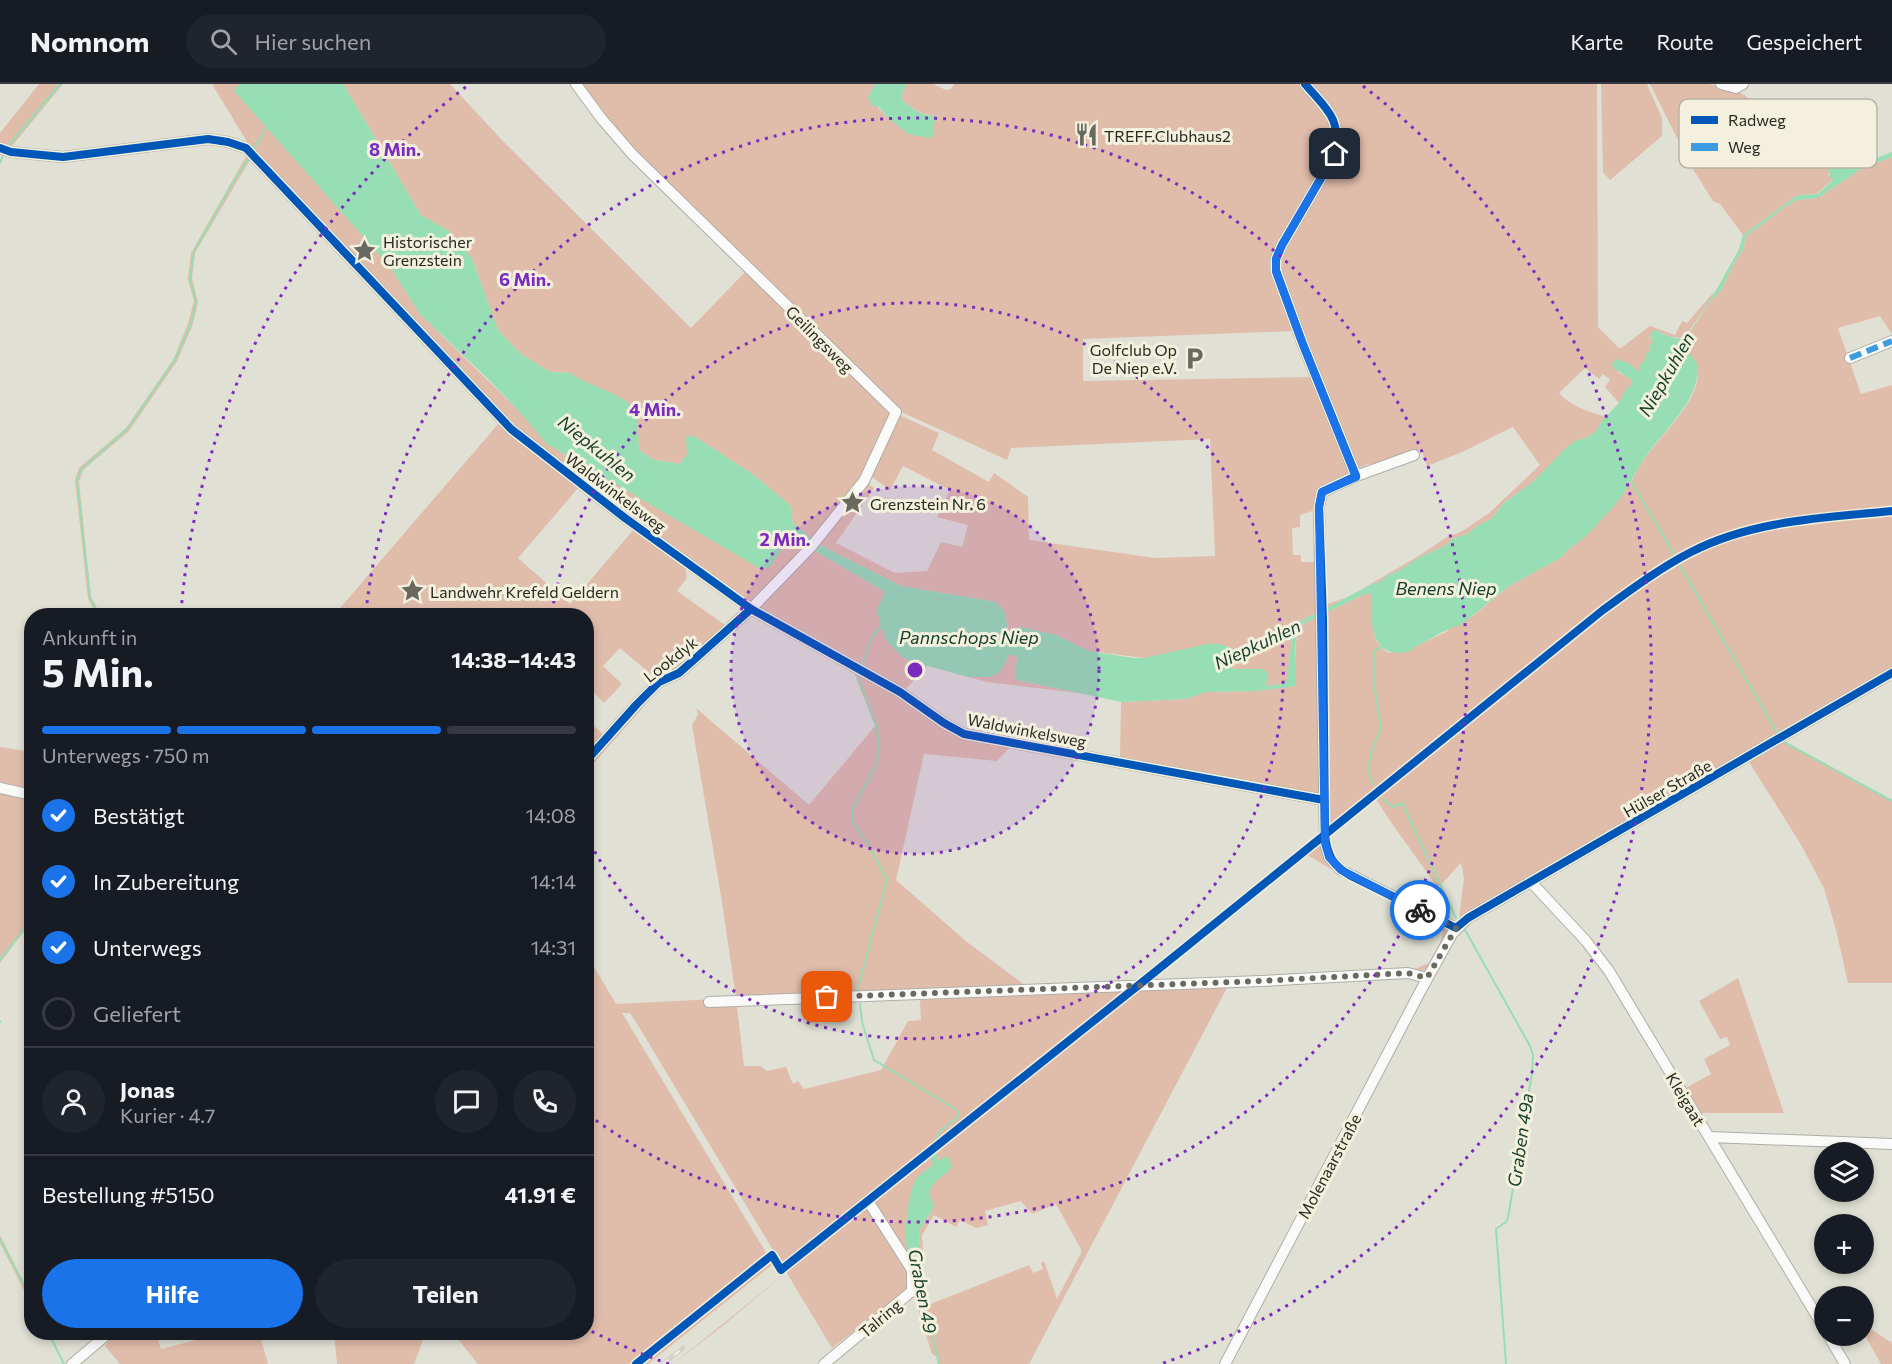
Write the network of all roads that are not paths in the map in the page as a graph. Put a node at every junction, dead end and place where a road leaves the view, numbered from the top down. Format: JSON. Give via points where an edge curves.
{"nodes":[{"id":1,"x":576,"y":84,"type":"edge"},
{"id":2,"x":1305,"y":84,"type":"edge"},
{"id":3,"x":1721,"y":84,"type":"edge"},
{"id":4,"x":1743,"y":84,"type":"edge"},
{"id":5,"x":0,"y":147,"type":"edge"},
{"id":6,"x":1892,"y":341,"type":"edge"},
{"id":7,"x":1850,"y":358,"type":"dead end"},
{"id":8,"x":1414,"y":455,"type":"dead end"},
{"id":9,"x":1356,"y":477,"type":"junction"},
{"id":10,"x":751,"y":609,"type":"junction"},
{"id":11,"x":1892,"y":673,"type":"edge"},
{"id":12,"x":594,"y":752,"type":"edge"},
{"id":13,"x":0,"y":788,"type":"edge"},
{"id":14,"x":24,"y":793,"type":"edge"},
{"id":15,"x":1324,"y":800,"type":"junction"},
{"id":16,"x":1531,"y":882,"type":"junction"},
{"id":17,"x":1456,"y":928,"type":"junction"},
{"id":18,"x":1433,"y":968,"type":"joint"},
{"id":19,"x":1427,"y":978,"type":"junction"},
{"id":20,"x":709,"y":1002,"type":"dead end"},
{"id":21,"x":1710,"y":1137,"type":"junction"},
{"id":22,"x":1892,"y":1144,"type":"edge"},
{"id":23,"x":868,"y":1201,"type":"dead end"},
{"id":24,"x":1814,"y":1311,"type":"edge"},
{"id":25,"x":102,"y":1340,"type":"edge"},
{"id":26,"x":1834,"y":1346,"type":"edge"},
{"id":27,"x":72,"y":1364,"type":"edge"},
{"id":28,"x":824,"y":1364,"type":"edge"},
{"id":29,"x":1225,"y":1364,"type":"edge"},
{"id":30,"x":1845,"y":1364,"type":"edge"}],
"edges":[{"from":1,"to":10,"type":"street","name":"Geilingsweg","via":[[632,154],[896,412],[864,481],[812,545]]},
{"from":2,"to":9,"type":"street","via":[[1330,113],[1338,138],[1335,154],[1282,245],[1276,271]]},
{"from":3,"to":4,"type":"street","via":[[1736,88]]},
{"from":5,"to":10,"type":"street","name":"Waldwinkelsweg","via":[[11,152],[63,157],[208,139],[246,148],[503,422],[625,518]]},
{"from":6,"to":7,"type":"street"},
{"from":8,"to":9,"type":"street"},
{"from":9,"to":15,"type":"street","via":[[1322,492],[1319,507]]},
{"from":10,"to":12,"type":"street","name":"Lookdyk","via":[[679,673],[659,682]]},
{"from":10,"to":15,"type":"street","name":"Waldwinkelsweg","via":[[900,692],[964,734]]},
{"from":11,"to":16,"type":"street","name":"Hülser Straße"},
{"from":13,"to":14,"type":"street"},
{"from":15,"to":17,"type":"street","via":[[1325,843],[1336,867]]},
{"from":16,"to":17,"type":"street","name":"Hülser Straße"},
{"from":16,"to":21,"type":"street","name":"Kleigaat","via":[[1609,971]]},
{"from":17,"to":18,"type":"street","name":"Hülser Straße"},
{"from":18,"to":19,"type":"street","name":"Molenaarstraße"},
{"from":19,"to":20,"type":"street","via":[[1408,973]]},
{"from":19,"to":29,"type":"street","name":"Molenaarstraße"},
{"from":21,"to":22,"type":"street"},
{"from":21,"to":24,"type":"street","name":"Kleigaat"},
{"from":23,"to":28,"type":"street","name":"Talring","via":[[912,1270],[912,1291]]},
{"from":25,"to":27,"type":"street"},
{"from":26,"to":30,"type":"street"}]}
